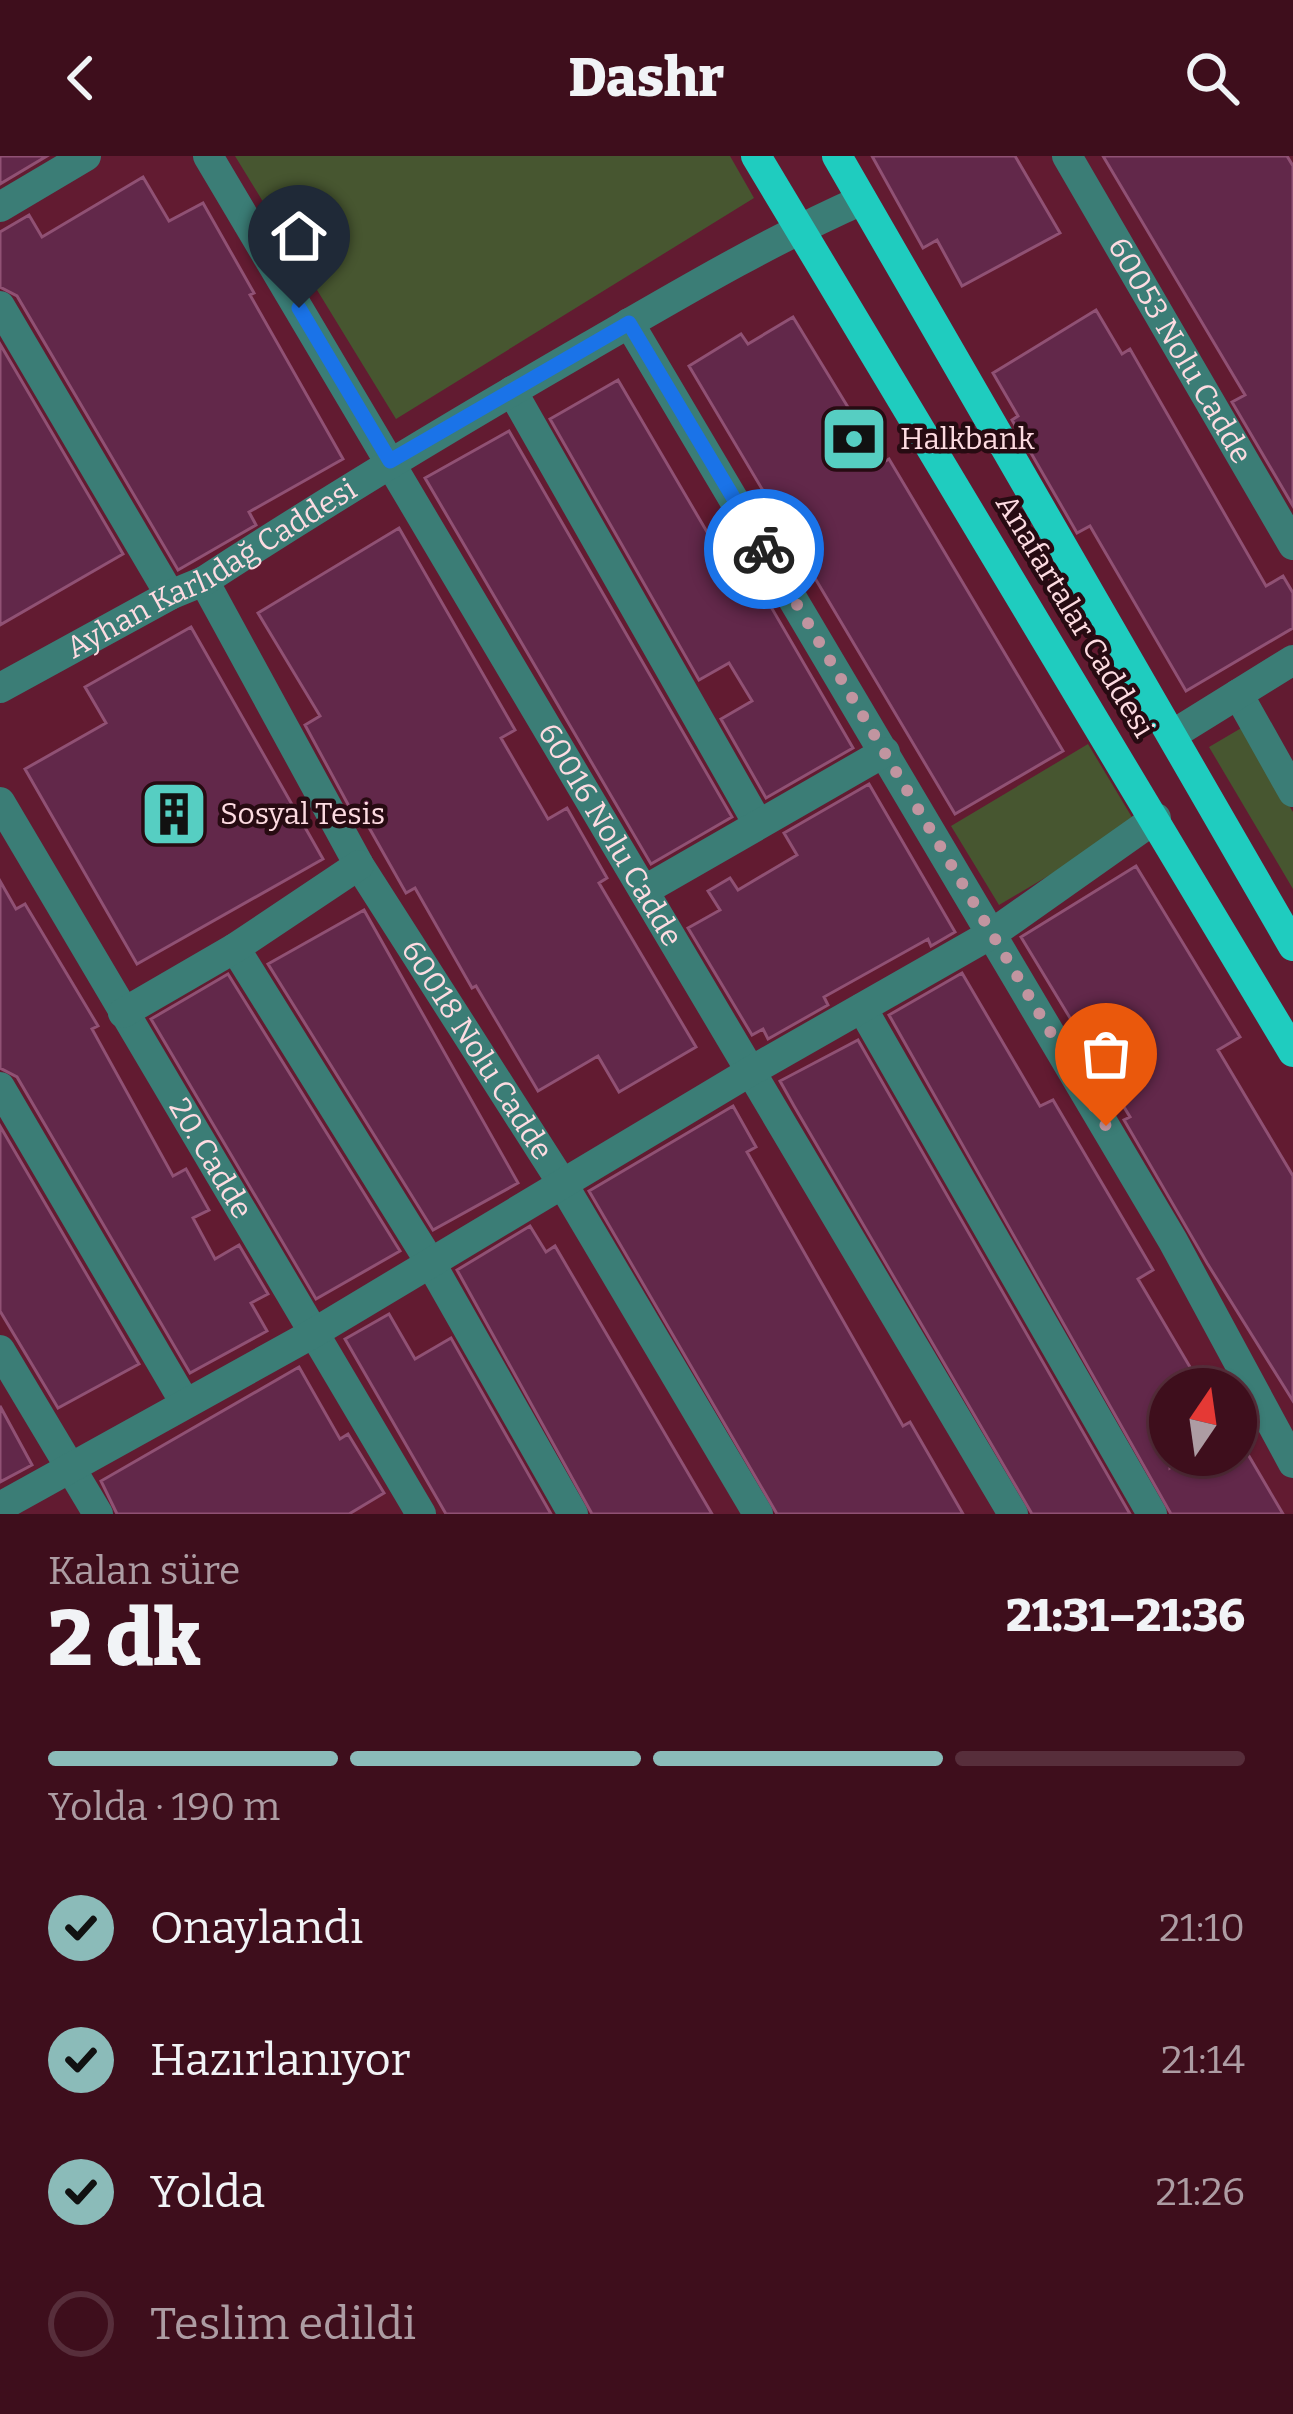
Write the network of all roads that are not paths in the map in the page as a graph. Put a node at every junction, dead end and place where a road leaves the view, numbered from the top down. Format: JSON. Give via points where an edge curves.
{"nodes":[{"id":1,"x":86,"y":156,"type":"edge"},
{"id":2,"x":208,"y":156,"type":"edge"},
{"id":3,"x":756,"y":156,"type":"edge"},
{"id":4,"x":837,"y":156,"type":"edge"},
{"id":5,"x":1067,"y":156,"type":"edge"},
{"id":6,"x":862,"y":200,"type":"junction"},
{"id":7,"x":0,"y":207,"type":"edge"},
{"id":8,"x":797,"y":228,"type":"junction"},
{"id":9,"x":0,"y":307,"type":"edge"},
{"id":10,"x":629,"y":323,"type":"junction"},
{"id":11,"x":512,"y":391,"type":"junction"},
{"id":12,"x":390,"y":461,"type":"junction"},
{"id":13,"x":1293,"y":545,"type":"edge"},
{"id":14,"x":204,"y":581,"type":"junction"},
{"id":15,"x":170,"y":595,"type":"junction"},
{"id":16,"x":1293,"y":660,"type":"edge"},
{"id":17,"x":0,"y":688,"type":"edge"},
{"id":18,"x":1238,"y":694,"type":"junction"},
{"id":19,"x":1172,"y":735,"type":"junction"},
{"id":20,"x":885,"y":752,"type":"junction"},
{"id":21,"x":1293,"y":792,"type":"edge"},
{"id":22,"x":0,"y":802,"type":"edge"},
{"id":23,"x":1156,"y":818,"type":"junction"},
{"id":24,"x":757,"y":822,"type":"junction"},
{"id":25,"x":359,"y":865,"type":"junction"},
{"id":26,"x":644,"y":890,"type":"junction"},
{"id":27,"x":993,"y":933,"type":"junction"},
{"id":28,"x":1293,"y":946,"type":"edge"},
{"id":29,"x":236,"y":948,"type":"junction"},
{"id":30,"x":862,"y":1008,"type":"junction"},
{"id":31,"x":123,"y":1013,"type":"junction"},
{"id":32,"x":1293,"y":1052,"type":"edge"},
{"id":33,"x":752,"y":1071,"type":"junction"},
{"id":34,"x":0,"y":1087,"type":"edge"},
{"id":35,"x":562,"y":1183,"type":"junction"},
{"id":36,"x":430,"y":1262,"type":"junction"},
{"id":37,"x":312,"y":1334,"type":"junction"},
{"id":38,"x":0,"y":1349,"type":"edge"},
{"id":39,"x":185,"y":1403,"type":"junction"},
{"id":40,"x":1293,"y":1463,"type":"edge"},
{"id":41,"x":70,"y":1468,"type":"junction"},
{"id":42,"x":0,"y":1507,"type":"edge"},
{"id":43,"x":98,"y":1514,"type":"edge"},
{"id":44,"x":421,"y":1514,"type":"edge"},
{"id":45,"x":573,"y":1514,"type":"edge"},
{"id":46,"x":758,"y":1514,"type":"edge"},
{"id":47,"x":1013,"y":1514,"type":"edge"},
{"id":48,"x":1152,"y":1514,"type":"edge"}],
"edges":[{"from":1,"to":7,"type":"street"},
{"from":2,"to":12,"type":"street","name":"60016 Nolu Cadde"},
{"from":3,"to":8,"type":"main road","name":"Anafartalar Caddesi"},
{"from":4,"to":6,"type":"main road","name":"Anafartalar Caddesi"},
{"from":5,"to":13,"type":"street","name":"60053 Nolu Cadde"},
{"from":6,"to":8,"type":"street","name":"Ayhan Karlıdağ Caddesi"},
{"from":6,"to":19,"type":"main road","name":"Anafartalar Caddesi"},
{"from":8,"to":10,"type":"street","name":"Ayhan Karlıdağ Caddesi"},
{"from":8,"to":23,"type":"main road","name":"Anafartalar Caddesi"},
{"from":9,"to":15,"type":"street"},
{"from":10,"to":11,"type":"street","name":"Ayhan Karlıdağ Caddesi"},
{"from":10,"to":20,"type":"street"},
{"from":11,"to":12,"type":"street","name":"Ayhan Karlıdağ Caddesi"},
{"from":11,"to":24,"type":"street"},
{"from":12,"to":14,"type":"street","name":"Ayhan Karlıdağ Caddesi"},
{"from":12,"to":26,"type":"street","name":"60016 Nolu Cadde"},
{"from":14,"to":15,"type":"street","name":"Ayhan Karlıdağ Caddesi"},
{"from":14,"to":25,"type":"street","name":"60018 Nolu Cadde"},
{"from":15,"to":17,"type":"street","name":"Ayhan Karlıdağ Caddesi"},
{"from":16,"to":18,"type":"street"},
{"from":18,"to":19,"type":"street"},
{"from":18,"to":21,"type":"street"},
{"from":19,"to":28,"type":"main road","name":"Anafartalar Caddesi"},
{"from":20,"to":24,"type":"street"},
{"from":20,"to":27,"type":"street"},
{"from":22,"to":31,"type":"street","name":"20. Cadde"},
{"from":23,"to":27,"type":"street"},
{"from":23,"to":32,"type":"main road","name":"Anafartalar Caddesi"},
{"from":24,"to":26,"type":"street"},
{"from":25,"to":29,"type":"street"},
{"from":25,"to":35,"type":"street","name":"60018 Nolu Cadde"},
{"from":26,"to":33,"type":"street","name":"60016 Nolu Cadde"},
{"from":27,"to":30,"type":"street"},
{"from":27,"to":40,"type":"street"},
{"from":29,"to":31,"type":"street"},
{"from":29,"to":36,"type":"street"},
{"from":30,"to":33,"type":"street"},
{"from":30,"to":48,"type":"street"},
{"from":31,"to":37,"type":"street","name":"20. Cadde"},
{"from":33,"to":35,"type":"street"},
{"from":33,"to":47,"type":"street","name":"60016 Nolu Cadde"},
{"from":34,"to":39,"type":"street"},
{"from":35,"to":36,"type":"street"},
{"from":35,"to":46,"type":"street","name":"60018 Nolu Cadde"},
{"from":36,"to":37,"type":"street"},
{"from":36,"to":45,"type":"street"},
{"from":37,"to":39,"type":"street"},
{"from":37,"to":44,"type":"street","name":"20. Cadde"},
{"from":38,"to":41,"type":"street"},
{"from":39,"to":41,"type":"street"},
{"from":41,"to":42,"type":"street"},
{"from":41,"to":43,"type":"street"}]}
